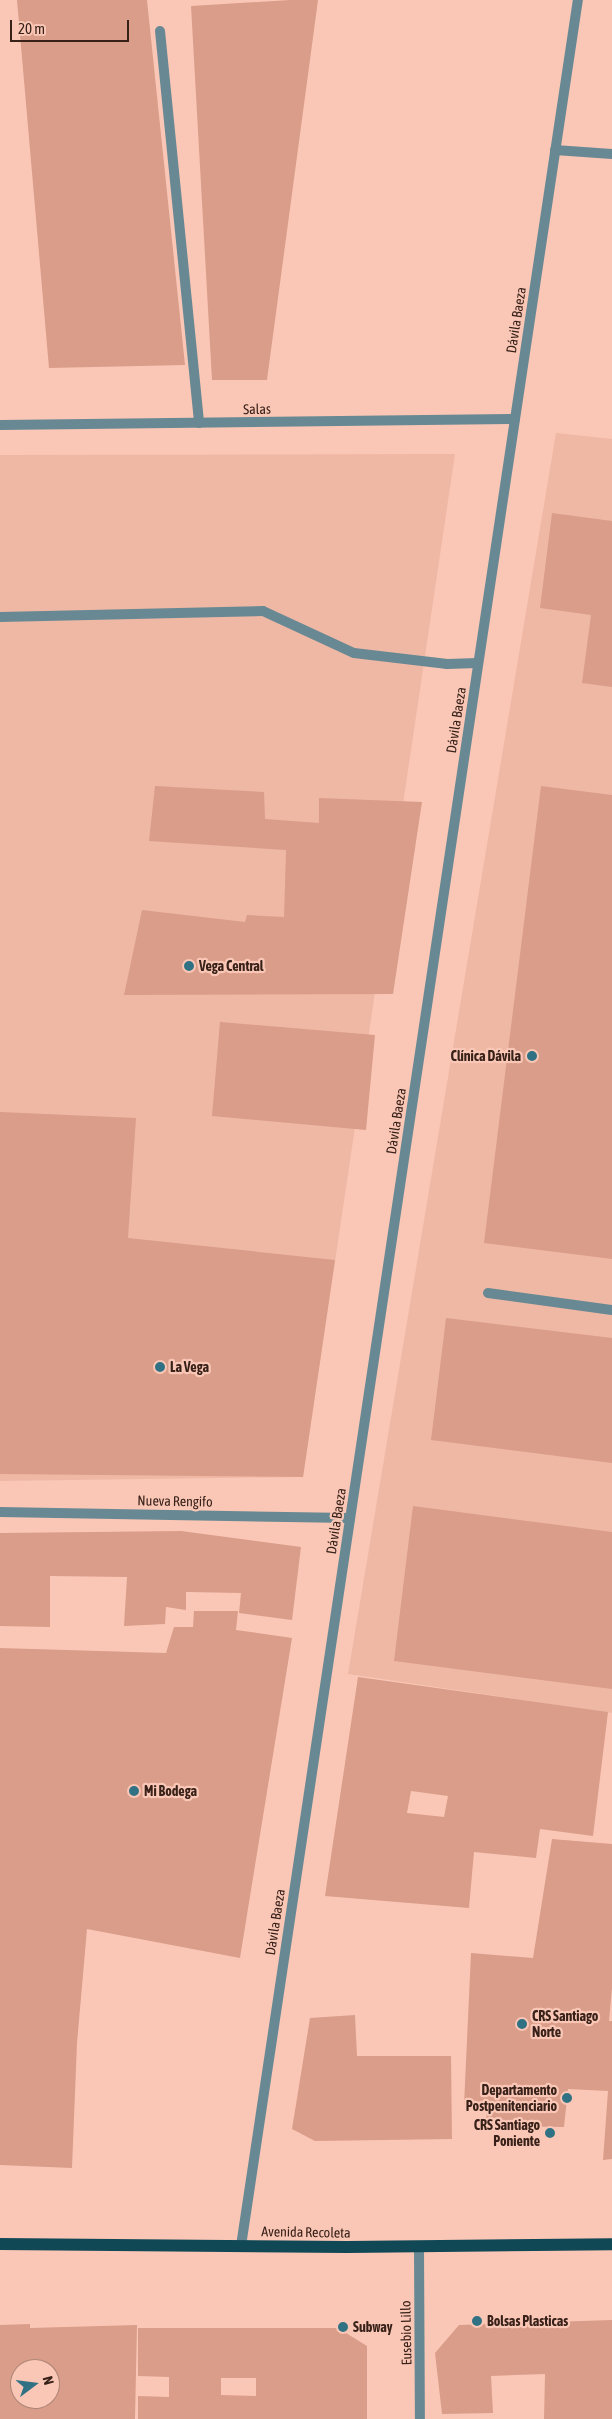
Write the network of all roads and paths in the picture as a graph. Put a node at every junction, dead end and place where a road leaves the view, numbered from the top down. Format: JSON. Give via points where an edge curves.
{"nodes":[{"id":1,"x":578,"y":0,"type":"edge"},
{"id":2,"x":160,"y":31,"type":"dead end"},
{"id":3,"x":556,"y":150,"type":"junction"},
{"id":4,"x":612,"y":154,"type":"edge"},
{"id":5,"x":514,"y":420,"type":"junction"},
{"id":6,"x":199,"y":423,"type":"junction"},
{"id":7,"x":0,"y":425,"type":"edge"},
{"id":8,"x":0,"y":617,"type":"edge"},
{"id":9,"x":478,"y":663,"type":"junction"},
{"id":10,"x":488,"y":1293,"type":"dead end"},
{"id":11,"x":612,"y":1310,"type":"edge"},
{"id":12,"x":0,"y":1512,"type":"edge"},
{"id":13,"x":350,"y":1518,"type":"junction"},
{"id":14,"x":0,"y":2244,"type":"edge"},
{"id":15,"x":612,"y":2244,"type":"edge"},
{"id":16,"x":241,"y":2246,"type":"junction"},
{"id":17,"x":419,"y":2247,"type":"junction"},
{"id":18,"x":420,"y":2419,"type":"edge"}],
"edges":[{"from":1,"to":3,"type":"street","name":"Dávila Baeza"},
{"from":2,"to":6,"type":"street"},
{"from":3,"to":4,"type":"street"},
{"from":3,"to":5,"type":"street","name":"Dávila Baeza"},
{"from":5,"to":6,"type":"street","name":"Salas"},
{"from":5,"to":9,"type":"street","name":"Dávila Baeza"},
{"from":6,"to":7,"type":"street","name":"Salas"},
{"from":8,"to":9,"type":"street","via":[[263,611],[354,653],[446,664]]},
{"from":9,"to":13,"type":"street","name":"Dávila Baeza"},
{"from":10,"to":11,"type":"street"},
{"from":12,"to":13,"type":"street","name":"Nueva Rengifo"},
{"from":13,"to":16,"type":"street","name":"Dávila Baeza"},
{"from":14,"to":16,"type":"main road","name":"Avenida Recoleta"},
{"from":15,"to":17,"type":"main road","name":"Avenida Recoleta"},
{"from":16,"to":17,"type":"main road","name":"Avenida Recoleta"},
{"from":17,"to":18,"type":"street","name":"Eusebio Lillo"}]}
